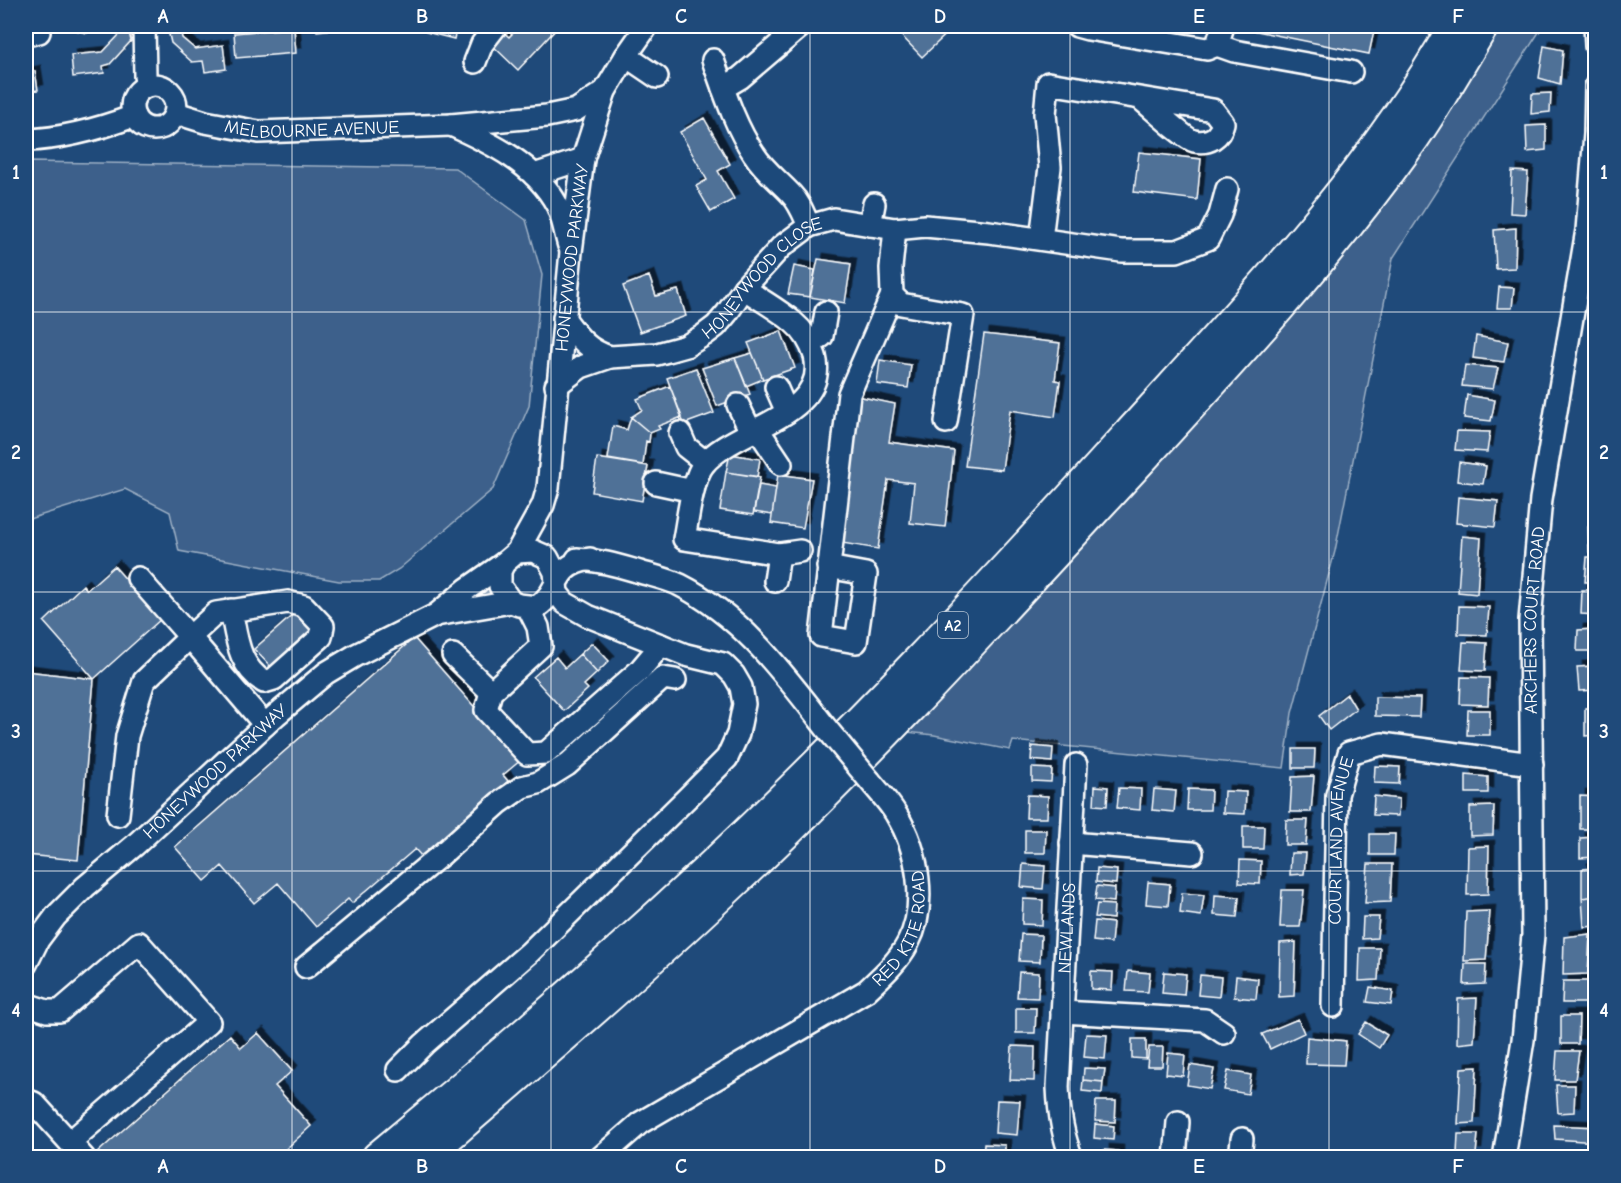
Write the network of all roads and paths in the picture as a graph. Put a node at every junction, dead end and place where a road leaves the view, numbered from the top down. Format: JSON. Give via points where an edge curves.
{"nodes":[{"id":1,"x":144,"y":26,"type":"edge"},
{"id":2,"x":496,"y":26,"type":"edge"},
{"id":3,"x":647,"y":26,"type":"edge"},
{"id":4,"x":801,"y":26,"type":"edge"},
{"id":5,"x":1077,"y":26,"type":"edge"},
{"id":6,"x":1455,"y":26,"type":"edge"},
{"id":7,"x":1482,"y":26,"type":"edge"},
{"id":8,"x":1595,"y":26,"type":"edge"},
{"id":9,"x":1220,"y":35,"type":"edge"},
{"id":10,"x":1596,"y":46,"type":"edge"},
{"id":11,"x":626,"y":56,"type":"junction"},
{"id":12,"x":713,"y":60,"type":"dead end"},
{"id":13,"x":475,"y":62,"type":"dead end"},
{"id":14,"x":1352,"y":72,"type":"dead end"},
{"id":15,"x":657,"y":77,"type":"dead end"},
{"id":16,"x":147,"y":86,"type":"junction"},
{"id":17,"x":1596,"y":86,"type":"edge"},
{"id":18,"x":723,"y":88,"type":"junction"},
{"id":19,"x":605,"y":91,"type":"junction"},
{"id":20,"x":1141,"y":99,"type":"dead end"},
{"id":21,"x":176,"y":113,"type":"junction"},
{"id":22,"x":134,"y":116,"type":"junction"},
{"id":23,"x":451,"y":124,"type":"junction"},
{"id":24,"x":26,"y":140,"type":"edge"},
{"id":25,"x":583,"y":159,"type":"junction"},
{"id":26,"x":534,"y":175,"type":"junction"},
{"id":27,"x":1227,"y":189,"type":"dead end"},
{"id":28,"x":874,"y":204,"type":"dead end"},
{"id":29,"x":870,"y":225,"type":"junction"},
{"id":30,"x":809,"y":226,"type":"junction"},
{"id":31,"x":895,"y":229,"type":"junction"},
{"id":32,"x":1041,"y":239,"type":"junction"},
{"id":33,"x":571,"y":252,"type":"junction"},
{"id":34,"x":744,"y":288,"type":"junction"},
{"id":35,"x":892,"y":294,"type":"junction"},
{"id":36,"x":826,"y":312,"type":"dead end"},
{"id":37,"x":564,"y":318,"type":"junction"},
{"id":38,"x":811,"y":344,"type":"junction"},
{"id":39,"x":610,"y":357,"type":"junction"},
{"id":40,"x":556,"y":386,"type":"junction"},
{"id":41,"x":776,"y":387,"type":"dead end"},
{"id":42,"x":738,"y":405,"type":"dead end"},
{"id":43,"x":787,"y":412,"type":"junction"},
{"id":44,"x":946,"y":422,"type":"dead end"},
{"id":45,"x":754,"y":430,"type":"junction"},
{"id":46,"x":680,"y":433,"type":"dead end"},
{"id":47,"x":705,"y":462,"type":"junction"},
{"id":48,"x":780,"y":464,"type":"dead end"},
{"id":49,"x":656,"y":483,"type":"dead end"},
{"id":50,"x":693,"y":490,"type":"junction"},
{"id":51,"x":543,"y":505,"type":"junction"},
{"id":52,"x":800,"y":551,"type":"dead end"},
{"id":53,"x":778,"y":554,"type":"junction"},
{"id":54,"x":510,"y":557,"type":"junction"},
{"id":55,"x":547,"y":557,"type":"junction"},
{"id":56,"x":590,"y":560,"type":"junction"},
{"id":57,"x":828,"y":567,"type":"dead end"},
{"id":58,"x":138,"y":578,"type":"dead end"},
{"id":59,"x":556,"y":581,"type":"junction"},
{"id":60,"x":775,"y":581,"type":"dead end"},
{"id":61,"x":520,"y":604,"type":"junction"},
{"id":62,"x":231,"y":610,"type":"junction"},
{"id":63,"x":436,"y":615,"type":"junction"},
{"id":64,"x":190,"y":637,"type":"junction"},
{"id":65,"x":661,"y":645,"type":"junction"},
{"id":66,"x":453,"y":655,"type":"dead end"},
{"id":67,"x":675,"y":680,"type":"dead end"},
{"id":68,"x":491,"y":692,"type":"junction"},
{"id":69,"x":265,"y":725,"type":"junction"},
{"id":70,"x":1532,"y":764,"type":"junction"},
{"id":71,"x":1076,"y":765,"type":"dead end"},
{"id":72,"x":118,"y":815,"type":"dead end"},
{"id":73,"x":1071,"y":843,"type":"junction"},
{"id":74,"x":1192,"y":853,"type":"dead end"},
{"id":75,"x":34,"y":929,"type":"edge"},
{"id":76,"x":26,"y":964,"type":"edge"},
{"id":77,"x":306,"y":967,"type":"dead end"},
{"id":78,"x":26,"y":1004,"type":"edge"},
{"id":79,"x":1333,"y":1006,"type":"dead end"},
{"id":80,"x":1062,"y":1012,"type":"junction"},
{"id":81,"x":1224,"y":1033,"type":"dead end"},
{"id":82,"x":398,"y":1070,"type":"dead end"},
{"id":83,"x":26,"y":1100,"type":"edge"},
{"id":84,"x":1178,"y":1122,"type":"dead end"},
{"id":85,"x":77,"y":1150,"type":"edge"},
{"id":86,"x":1070,"y":1157,"type":"edge"},
{"id":87,"x":378,"y":1158,"type":"edge"},
{"id":88,"x":422,"y":1158,"type":"edge"},
{"id":89,"x":600,"y":1158,"type":"edge"},
{"id":90,"x":1175,"y":1158,"type":"edge"},
{"id":91,"x":1504,"y":1158,"type":"edge"}],
"edges":[{"from":1,"to":16,"type":"street"},
{"from":2,"to":13,"type":"street","via":[[482,44]]},
{"from":3,"to":11,"type":"street","name":"HONEYWOOD PARKWAY"},
{"from":4,"to":18,"type":"street"},
{"from":5,"to":9,"type":"street","via":[[1207,49]]},
{"from":6,"to":87,"type":"highway","number":"A2","via":[[1389,131],[1250,302],[906,675],[706,872],[564,1000]]},
{"from":7,"to":88,"type":"highway","number":"A2","via":[[1410,142],[1332,245],[1268,322],[1075,530],[830,788],[728,888]]},
{"from":8,"to":10,"type":"street"},
{"from":9,"to":14,"type":"street","via":[[1234,51]]},
{"from":11,"to":15,"type":"street"},
{"from":11,"to":19,"type":"street","name":"HONEYWOOD PARKWAY"},
{"from":12,"to":18,"type":"street"},
{"from":16,"to":21,"type":"street","via":[[161,86],[172,93]]},
{"from":16,"to":22,"type":"street","via":[[133,101]]},
{"from":17,"to":70,"type":"street","name":"ARCHERS COURT ROAD","via":[[1587,230],[1540,510],[1530,620]]},
{"from":18,"to":30,"type":"street","via":[[753,152],[792,195]]},
{"from":19,"to":23,"type":"street","name":"MELBOURNE AVENUE","via":[[576,110]]},
{"from":19,"to":25,"type":"street","name":"HONEYWOOD PARKWAY"},
{"from":20,"to":32,"type":"street","via":[[1048,83],[1045,114],[1050,167]]},
{"from":21,"to":22,"type":"street","via":[[167,126],[152,129],[138,123]]},
{"from":21,"to":23,"type":"street","name":"MELBOURNE AVENUE","via":[[259,132]]},
{"from":22,"to":24,"type":"street","via":[[70,136]]},
{"from":23,"to":26,"type":"street","name":"MELBOURNE AVENUE","via":[[519,161]]},
{"from":25,"to":26,"type":"street"},
{"from":25,"to":33,"type":"street","name":"HONEYWOOD PARKWAY"},
{"from":26,"to":33,"type":"street","name":"MELBOURNE AVENUE","via":[[557,206]]},
{"from":27,"to":32,"type":"street","name":"HONEYWOOD CLOSE","via":[[1208,239],[1177,251],[1121,251]]},
{"from":28,"to":29,"type":"street"},
{"from":29,"to":30,"type":"street","name":"HONEYWOOD CLOSE","via":[[834,219]]},
{"from":29,"to":31,"type":"street","name":"HONEYWOOD CLOSE"},
{"from":30,"to":34,"type":"street","name":"HONEYWOOD CLOSE","via":[[781,247]]},
{"from":31,"to":32,"type":"street","name":"HONEYWOOD CLOSE","via":[[925,226]]},
{"from":31,"to":35,"type":"street"},
{"from":33,"to":37,"type":"street","name":"HONEYWOOD PARKWAY"},
{"from":34,"to":38,"type":"street","via":[[794,322]]},
{"from":34,"to":39,"type":"street","name":"HONEYWOOD CLOSE","via":[[727,313],[710,320],[686,346],[657,354]]},
{"from":35,"to":44,"type":"street","via":[[900,304],[963,315]]},
{"from":35,"to":57,"type":"street","via":[[849,394]]},
{"from":36,"to":38,"type":"street","via":[[822,336]]},
{"from":37,"to":39,"type":"street","via":[[583,343]]},
{"from":37,"to":40,"type":"street","name":"HONEYWOOD PARKWAY"},
{"from":38,"to":43,"type":"street","via":[[816,363],[813,386],[806,398]]},
{"from":39,"to":40,"type":"street","name":"HONEYWOOD CLOSE","via":[[581,367]]},
{"from":40,"to":51,"type":"street","name":"HONEYWOOD PARKWAY","via":[[548,488]]},
{"from":41,"to":43,"type":"street"},
{"from":42,"to":45,"type":"street"},
{"from":43,"to":45,"type":"street"},
{"from":45,"to":47,"type":"street"},
{"from":45,"to":48,"type":"street"},
{"from":46,"to":47,"type":"street","via":[[686,447]]},
{"from":47,"to":50,"type":"street"},
{"from":49,"to":50,"type":"street"},
{"from":50,"to":53,"type":"street","via":[[684,538]]},
{"from":51,"to":54,"type":"street","name":"HONEYWOOD PARKWAY"},
{"from":51,"to":55,"type":"street","name":"HONEYWOOD PARKWAY"},
{"from":52,"to":53,"type":"street"},
{"from":53,"to":60,"type":"street"},
{"from":54,"to":55,"type":"street","via":[[533,550]]},
{"from":54,"to":61,"type":"street","via":[[500,571],[500,586]]},
{"from":54,"to":63,"type":"street","name":"HONEYWOOD PARKWAY"},
{"from":55,"to":56,"type":"street","name":"RED KITE ROAD"},
{"from":55,"to":59,"type":"street"},
{"from":56,"to":59,"type":"street","via":[[569,566]]},
{"from":56,"to":89,"type":"street","name":"RED KITE ROAD","bridge":true,"via":[[678,584],[730,617],[759,645],[896,814],[910,844],[917,877],[918,911],[909,941],[894,965],[866,991],[640,1123]]},
{"from":58,"to":64,"type":"street"},
{"from":59,"to":61,"type":"street","via":[[550,596],[537,607]]},
{"from":59,"to":65,"type":"street","via":[[557,593],[565,603]]},
{"from":61,"to":63,"type":"street","name":"HONEYWOOD PARKWAY"},
{"from":61,"to":68,"type":"street","via":[[538,627],[541,646]]},
{"from":62,"to":62,"type":"street","via":[[242,659],[264,682],[274,679],[321,637],[323,626],[304,606],[288,602]]},
{"from":62,"to":64,"type":"street","via":[[216,613]]},
{"from":63,"to":69,"type":"street","name":"HONEYWOOD PARKWAY","via":[[326,674]]},
{"from":64,"to":69,"type":"street"},
{"from":64,"to":72,"type":"street","via":[[144,681],[127,736]]},
{"from":65,"to":68,"type":"street","via":[[639,671],[546,753],[527,754],[486,710]]},
{"from":65,"to":82,"type":"street","via":[[723,664],[734,675],[744,704],[731,752],[529,953]]},
{"from":66,"to":68,"type":"street"},
{"from":67,"to":77,"type":"street","via":[[663,678],[567,765],[499,803]]},
{"from":69,"to":75,"type":"street","name":"HONEYWOOD PARKWAY","via":[[56,916]]},
{"from":70,"to":79,"type":"street","name":"COURTLAND AVENUE","via":[[1382,744],[1349,753],[1337,795]]},
{"from":70,"to":91,"type":"street","name":"ARCHERS COURT ROAD","via":[[1533,935],[1523,1040]]},
{"from":71,"to":73,"type":"street","name":"NEWLANDS"},
{"from":73,"to":74,"type":"street"},
{"from":73,"to":80,"type":"street","name":"NEWLANDS"},
{"from":75,"to":76,"type":"street","name":"HONEYWOOD PARKWAY"},
{"from":78,"to":85,"type":"street","via":[[60,1011],[139,943],[209,1022]]},
{"from":80,"to":81,"type":"street","via":[[1205,1020]]},
{"from":80,"to":86,"type":"street","name":"NEWLANDS","via":[[1059,1113]]},
{"from":83,"to":85,"type":"street","via":[[34,1103]]},
{"from":84,"to":90,"type":"street"}]}
